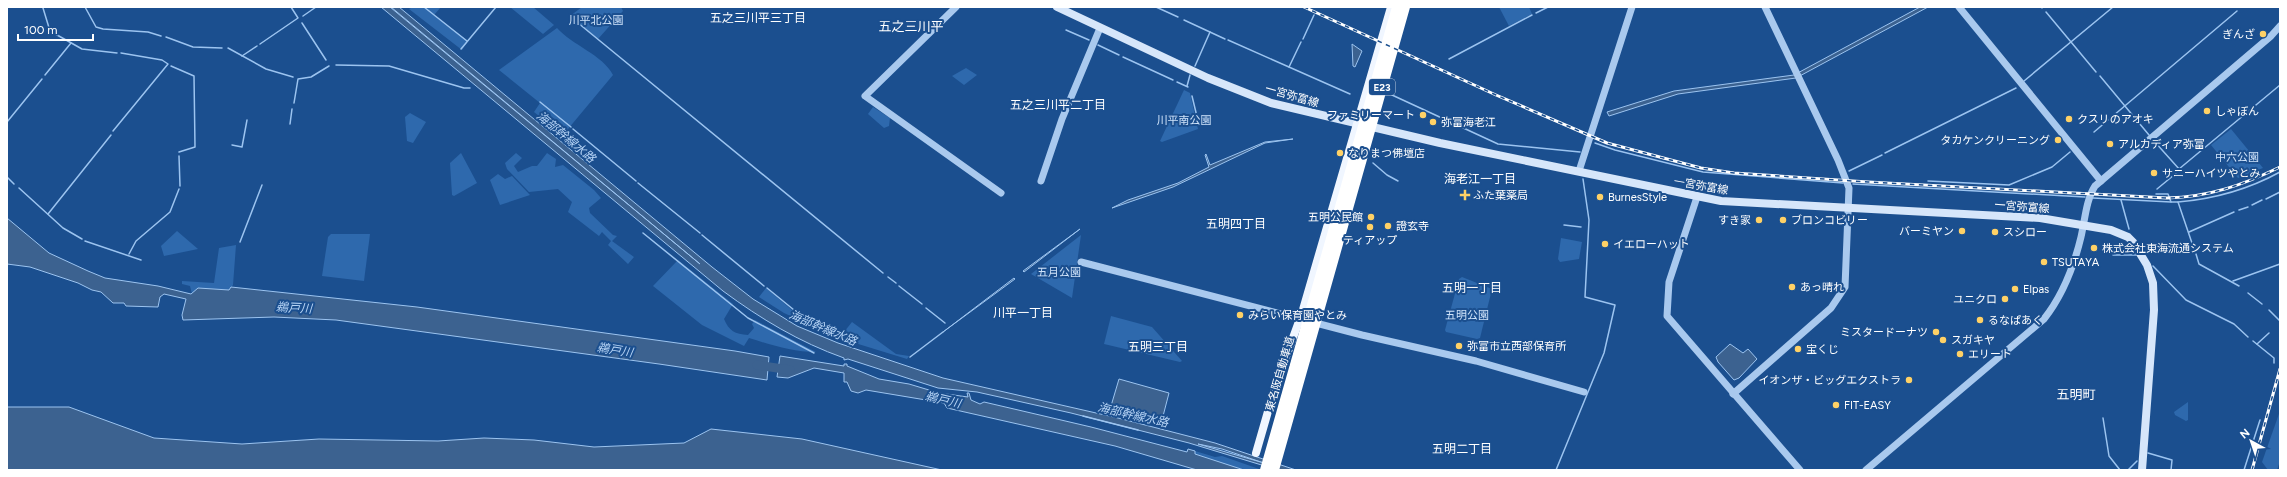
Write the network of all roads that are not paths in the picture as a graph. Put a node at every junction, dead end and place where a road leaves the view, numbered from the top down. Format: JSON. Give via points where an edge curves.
{"nodes":[{"id":1,"x":956,"y":7,"type":"edge"},
{"id":2,"x":1056,"y":7,"type":"edge"},
{"id":3,"x":1391,"y":7,"type":"edge"},
{"id":4,"x":1397,"y":7,"type":"edge"},
{"id":5,"x":1405,"y":7,"type":"edge"},
{"id":6,"x":1632,"y":7,"type":"edge"},
{"id":7,"x":1765,"y":7,"type":"edge"},
{"id":8,"x":1959,"y":7,"type":"edge"},
{"id":9,"x":2280,"y":26,"type":"edge"},
{"id":10,"x":1100,"y":28,"type":"junction"},
{"id":11,"x":1358,"y":125,"type":"junction"},
{"id":12,"x":1579,"y":171,"type":"junction"},
{"id":13,"x":1041,"y":181,"type":"dead end"},
{"id":14,"x":2101,"y":181,"type":"junction"},
{"id":15,"x":1001,"y":193,"type":"dead end"},
{"id":16,"x":1697,"y":197,"type":"junction"},
{"id":17,"x":1848,"y":209,"type":"junction"},
{"id":18,"x":2084,"y":224,"type":"junction"},
{"id":19,"x":1081,"y":262,"type":"dead end"},
{"id":20,"x":1300,"y":318,"type":"junction"},
{"id":21,"x":1584,"y":392,"type":"dead end"},
{"id":22,"x":1733,"y":394,"type":"junction"},
{"id":23,"x":1256,"y":453,"type":"dead end"},
{"id":24,"x":1265,"y":470,"type":"edge"},
{"id":25,"x":1274,"y":470,"type":"edge"},
{"id":26,"x":1800,"y":470,"type":"edge"},
{"id":27,"x":1866,"y":470,"type":"edge"},
{"id":28,"x":2142,"y":470,"type":"edge"}],
"edges":[{"from":1,"to":15,"type":"street","via":[[865,96]]},
{"from":2,"to":10,"type":"main road","name":"一宮弥富線"},
{"from":3,"to":11,"type":"main road"},
{"from":4,"to":24,"type":"highway","name":"東名阪自動車道","number":"E23"},
{"from":5,"to":25,"type":"highway","name":"東名阪自動車道","number":"E23"},
{"from":6,"to":12,"type":"street"},
{"from":7,"to":17,"type":"street","via":[[1846,180],[1849,188]]},
{"from":8,"to":14,"type":"street"},
{"from":9,"to":14,"type":"street"},
{"from":10,"to":11,"type":"main road","name":"一宮弥富線","via":[[1238,91],[1271,103]]},
{"from":10,"to":13,"type":"street","via":[[1062,119]]},
{"from":11,"to":12,"type":"main road","name":"一宮弥富線"},
{"from":11,"to":20,"type":"main road"},
{"from":12,"to":16,"type":"main road","name":"一宮弥富線"},
{"from":14,"to":18,"type":"street","via":[[2093,189]]},
{"from":16,"to":17,"type":"main road","name":"一宮弥富線","via":[[1744,204]]},
{"from":16,"to":22,"type":"street","via":[[1669,282],[1666,310],[1668,316]]},
{"from":17,"to":18,"type":"main road","name":"一宮弥富線","via":[[2040,218]]},
{"from":17,"to":22,"type":"street","via":[[1845,287],[1837,302]]},
{"from":18,"to":27,"type":"street","via":[[2073,266],[2062,291],[2044,319]]},
{"from":18,"to":28,"type":"main road","name":"一宮弥富線","via":[[2111,230],[2133,242],[2148,265],[2153,283],[2154,310]]},
{"from":19,"to":20,"type":"street"},
{"from":20,"to":21,"type":"street","via":[[1476,361]]},
{"from":20,"to":23,"type":"main road","via":[[1275,387]]},
{"from":22,"to":26,"type":"street"}]}
